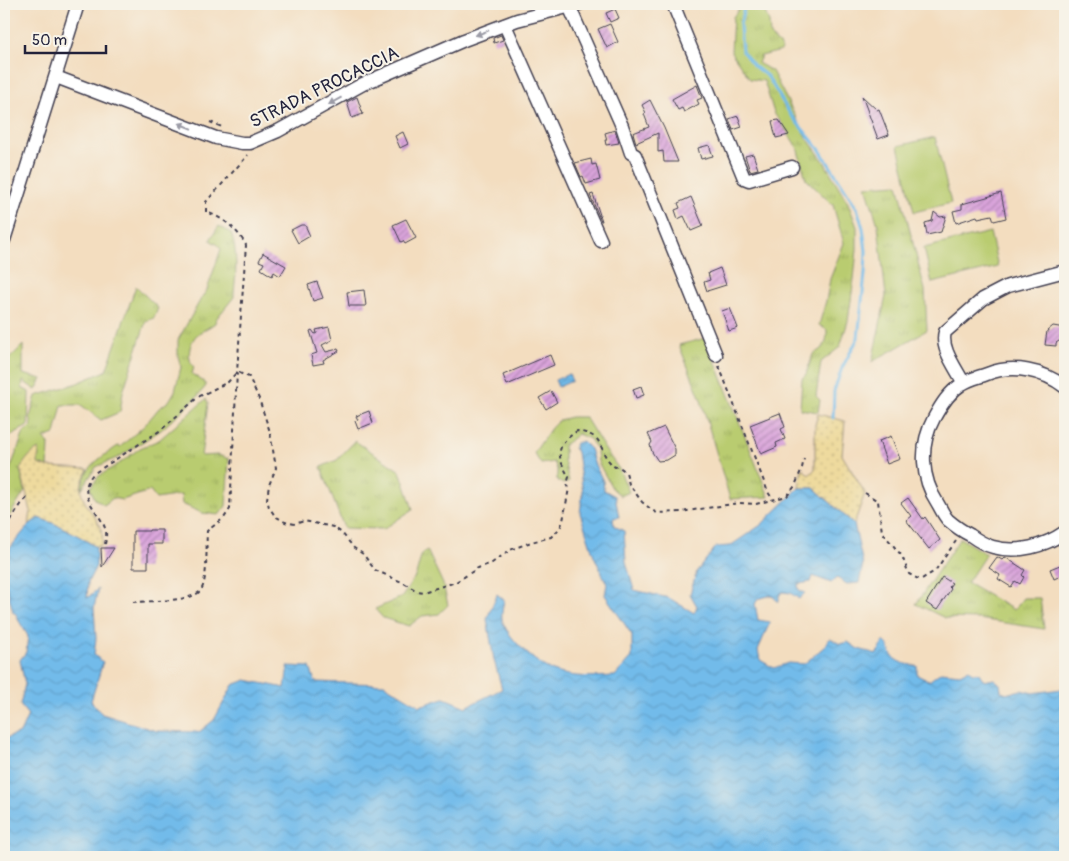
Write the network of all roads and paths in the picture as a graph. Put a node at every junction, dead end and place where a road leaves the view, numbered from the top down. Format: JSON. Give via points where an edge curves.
{"nodes":[{"id":1,"x":78,"y":4,"type":"edge"},
{"id":2,"x":673,"y":4,"type":"edge"},
{"id":3,"x":574,"y":5,"type":"edge"},
{"id":4,"x":505,"y":25,"type":"junction"},
{"id":5,"x":56,"y":78,"type":"junction"},
{"id":6,"x":202,"y":119,"type":"dead end"},
{"id":7,"x":227,"y":128,"type":"dead end"},
{"id":8,"x":250,"y":143,"type":"junction"},
{"id":9,"x":792,"y":167,"type":"dead end"},
{"id":10,"x":16,"y":203,"type":"junction"},
{"id":11,"x":4,"y":207,"type":"edge"},
{"id":12,"x":7,"y":220,"type":"edge"},
{"id":13,"x":4,"y":240,"type":"edge"},
{"id":14,"x":601,"y":241,"type":"dead end"},
{"id":15,"x":1065,"y":271,"type":"edge"},
{"id":16,"x":716,"y":354,"type":"joint"},
{"id":17,"x":237,"y":372,"type":"junction"},
{"id":18,"x":963,"y":382,"type":"junction"},
{"id":19,"x":1065,"y":387,"type":"edge"},
{"id":20,"x":804,"y":459,"type":"dead end"},
{"id":21,"x":865,"y":493,"type":"dead end"},
{"id":22,"x":28,"y":497,"type":"dead end"},
{"id":23,"x":773,"y":500,"type":"junction"},
{"id":24,"x":4,"y":524,"type":"edge"},
{"id":25,"x":962,"y":531,"type":"junction"},
{"id":26,"x":1065,"y":532,"type":"edge"},
{"id":27,"x":106,"y":544,"type":"dead end"},
{"id":28,"x":133,"y":602,"type":"dead end"}],
"edges":[{"from":1,"to":5,"type":"street"},
{"from":2,"to":9,"type":"street","via":[[744,178],[749,180]]},
{"from":3,"to":4,"type":"street","name":"STRADA PROCACCIA"},
{"from":3,"to":16,"type":"street","via":[[631,153],[636,155]]},
{"from":4,"to":8,"type":"street","name":"STRADA PROCACCIA","one_way":true,"via":[[363,84]]},
{"from":4,"to":14,"type":"street"},
{"from":8,"to":5,"type":"street","name":"STRADA PROCACCIA","one_way":true,"via":[[216,138]]},
{"from":5,"to":10,"type":"street"},
{"from":6,"to":7,"type":"path"},
{"from":8,"to":17,"type":"path","via":[[244,161],[206,202],[206,212],[235,228],[246,245]]},
{"from":10,"to":11,"type":"street"},
{"from":10,"to":12,"type":"street"},
{"from":12,"to":13,"type":"street"},
{"from":15,"to":18,"type":"street","via":[[1008,286],[983,299],[945,332],[944,346]]},
{"from":16,"to":23,"type":"path"},
{"from":17,"to":23,"type":"path","via":[[249,377],[270,432],[276,468],[267,499],[275,516],[295,524],[304,521],[333,527],[363,554],[375,570],[417,591],[448,586],[510,550],[551,537],[563,521],[569,488],[569,477],[560,460],[560,448],[562,442],[577,431],[598,439],[606,458],[626,472],[631,487],[642,502],[657,513]]},
{"from":17,"to":27,"type":"path","via":[[228,382],[198,397],[161,430],[87,481],[90,503],[106,530]]},
{"from":17,"to":28,"type":"path","via":[[230,509],[207,531],[201,591],[192,597]]},
{"from":18,"to":19,"type":"street","via":[[995,371],[1016,369],[1041,373]]},
{"from":18,"to":25,"type":"street","via":[[938,409],[923,447],[930,493],[947,519]]},
{"from":20,"to":23,"type":"path","via":[[795,486],[787,496]]},
{"from":21,"to":25,"type":"path","via":[[878,502],[882,532],[902,556],[908,574],[920,580],[935,571]]},
{"from":22,"to":24,"type":"path","via":[[9,523]]},
{"from":25,"to":26,"type":"street","via":[[994,547],[1027,549]]}]}
